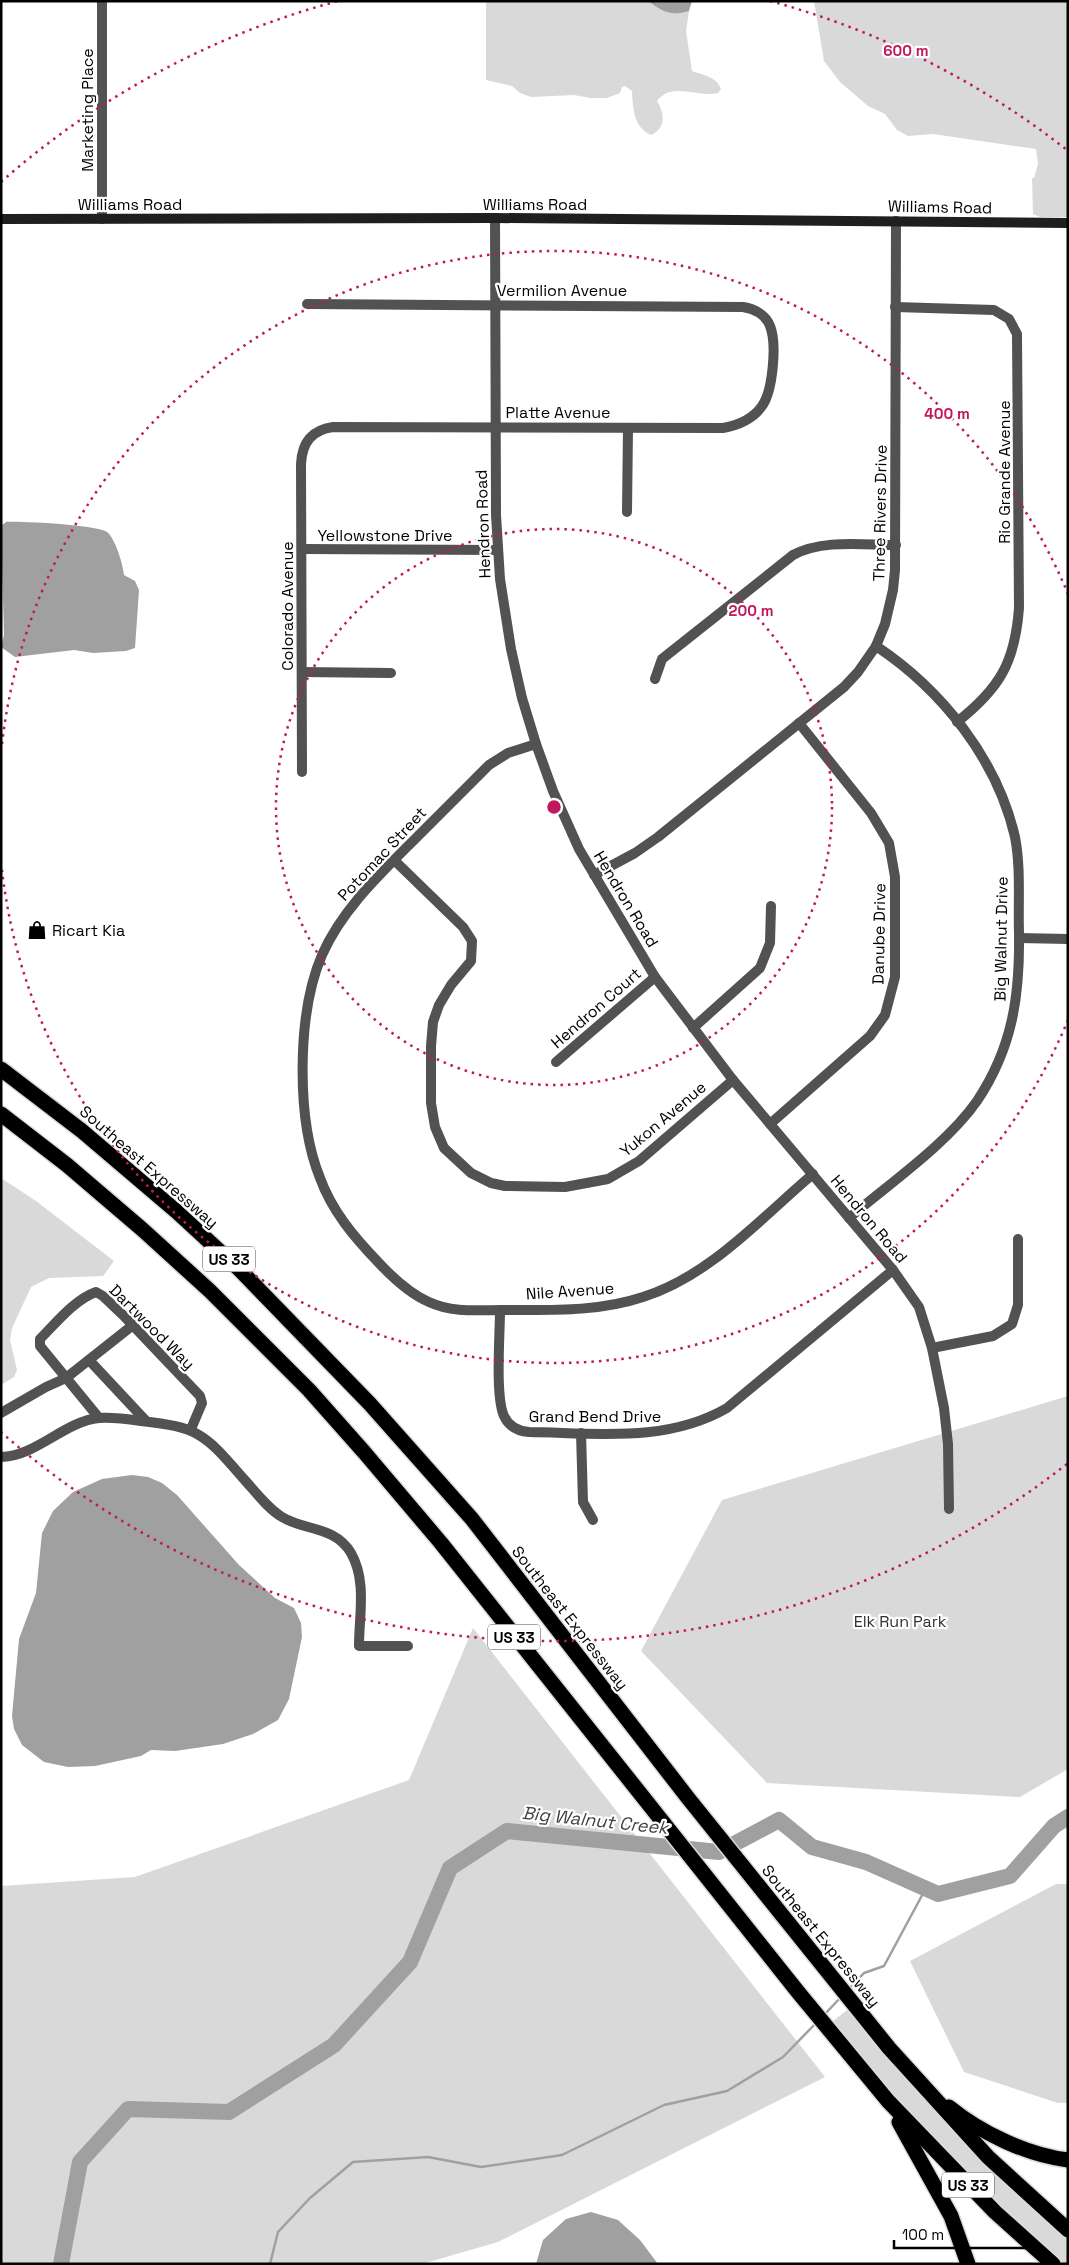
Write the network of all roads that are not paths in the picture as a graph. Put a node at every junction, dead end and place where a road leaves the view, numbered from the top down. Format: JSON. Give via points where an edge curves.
{"nodes":[{"id":1,"x":102,"y":1,"type":"edge"},
{"id":2,"x":495,"y":218,"type":"junction"},
{"id":3,"x":1,"y":219,"type":"edge"},
{"id":4,"x":102,"y":219,"type":"junction"},
{"id":5,"x":896,"y":221,"type":"junction"},
{"id":6,"x":1068,"y":223,"type":"edge"},
{"id":7,"x":307,"y":304,"type":"dead end"},
{"id":8,"x":495,"y":304,"type":"junction"},
{"id":9,"x":895,"y":307,"type":"junction"},
{"id":10,"x":772,"y":364,"type":"joint"},
{"id":11,"x":496,"y":427,"type":"junction"},
{"id":12,"x":628,"y":428,"type":"junction"},
{"id":13,"x":307,"y":441,"type":"joint"},
{"id":14,"x":627,"y":512,"type":"dead end"},
{"id":15,"x":896,"y":545,"type":"junction"},
{"id":16,"x":302,"y":549,"type":"junction"},
{"id":17,"x":498,"y":550,"type":"junction"},
{"id":18,"x":876,"y":646,"type":"junction"},
{"id":19,"x":302,"y":672,"type":"junction"},
{"id":20,"x":392,"y":674,"type":"dead end"},
{"id":21,"x":655,"y":679,"type":"dead end"},
{"id":22,"x":957,"y":722,"type":"junction"},
{"id":23,"x":799,"y":723,"type":"junction"},
{"id":24,"x":536,"y":744,"type":"junction"},
{"id":25,"x":302,"y":772,"type":"dead end"},
{"id":26,"x":394,"y":860,"type":"junction"},
{"id":27,"x":594,"y":875,"type":"junction"},
{"id":28,"x":771,"y":906,"type":"dead end"},
{"id":29,"x":1019,"y":938,"type":"junction"},
{"id":30,"x":1068,"y":939,"type":"edge"},
{"id":31,"x":656,"y":977,"type":"junction"},
{"id":32,"x":693,"y":1028,"type":"junction"},
{"id":33,"x":556,"y":1062,"type":"dead end"},
{"id":34,"x":1,"y":1069,"type":"edge"},
{"id":35,"x":733,"y":1080,"type":"junction"},
{"id":36,"x":1,"y":1114,"type":"edge"},
{"id":37,"x":770,"y":1124,"type":"junction"},
{"id":38,"x":813,"y":1174,"type":"junction"},
{"id":39,"x":849,"y":1218,"type":"junction"},
{"id":40,"x":1018,"y":1239,"type":"dead end"},
{"id":41,"x":367,"y":1251,"type":"joint"},
{"id":42,"x":893,"y":1270,"type":"junction"},
{"id":43,"x":500,"y":1310,"type":"junction"},
{"id":44,"x":133,"y":1325,"type":"junction"},
{"id":45,"x":932,"y":1348,"type":"junction"},
{"id":46,"x":89,"y":1360,"type":"junction"},
{"id":47,"x":66,"y":1378,"type":"junction"},
{"id":48,"x":1,"y":1413,"type":"edge"},
{"id":49,"x":99,"y":1418,"type":"junction"},
{"id":50,"x":146,"y":1421,"type":"junction"},
{"id":51,"x":191,"y":1429,"type":"junction"},
{"id":52,"x":581,"y":1432,"type":"junction"},
{"id":53,"x":1,"y":1457,"type":"edge"},
{"id":54,"x":949,"y":1509,"type":"dead end"},
{"id":55,"x":593,"y":1520,"type":"dead end"},
{"id":56,"x":408,"y":1646,"type":"dead end"},
{"id":57,"x":920,"y":2083,"type":"junction"},
{"id":58,"x":888,"y":2101,"type":"junction"},
{"id":59,"x":1068,"y":2160,"type":"edge"},
{"id":60,"x":1068,"y":2230,"type":"edge"},
{"id":61,"x":968,"y":2264,"type":"edge"},
{"id":62,"x":1053,"y":2264,"type":"edge"}],
"edges":[{"from":1,"to":4,"type":"street","name":"Marketing Place"},
{"from":2,"to":4,"type":"main road","name":"Williams Road"},
{"from":2,"to":5,"type":"main road","name":"Williams Road"},
{"from":2,"to":8,"type":"street","name":"Hendron Road"},
{"from":3,"to":4,"type":"main road","name":"Williams Road"},
{"from":5,"to":6,"type":"main road","name":"Williams Road"},
{"from":5,"to":9,"type":"street","name":"Three Rivers Drive"},
{"from":7,"to":8,"type":"street","name":"Vermilion Avenue"},
{"from":8,"to":10,"type":"street","name":"Vermilion Avenue","via":[[750,308],[762,315],[771,327]]},
{"from":8,"to":11,"type":"street","name":"Hendron Road"},
{"from":9,"to":15,"type":"street","name":"Three Rivers Drive"},
{"from":9,"to":22,"type":"street","name":"Rio Grande Avenue","via":[[994,310],[1009,319],[1017,334],[1019,608],[1016,634],[1012,655],[996,686]]},
{"from":10,"to":12,"type":"street","name":"Platte Avenue","via":[[772,380],[766,399],[756,413],[740,424],[713,429]]},
{"from":11,"to":12,"type":"street","name":"Platte Avenue"},
{"from":11,"to":13,"type":"street","name":"Platte Avenue","via":[[333,427],[318,430]]},
{"from":11,"to":17,"type":"street","name":"Hendron Road"},
{"from":12,"to":14,"type":"street"},
{"from":13,"to":16,"type":"street","name":"Colorado Avenue","via":[[302,458]]},
{"from":15,"to":18,"type":"street","name":"Three Rivers Drive","via":[[894,590]]},
{"from":15,"to":21,"type":"street","via":[[824,545],[798,553],[662,660]]},
{"from":16,"to":17,"type":"street","name":"Yellowstone Drive"},
{"from":16,"to":19,"type":"street","name":"Colorado Avenue"},
{"from":17,"to":24,"type":"street","name":"Hendron Road","via":[[511,649]]},
{"from":18,"to":22,"type":"street","name":"Big Walnut Drive","via":[[922,681]]},
{"from":18,"to":23,"type":"street","name":"Three Rivers Drive","via":[[844,687]]},
{"from":19,"to":20,"type":"street"},
{"from":19,"to":25,"type":"street","name":"Colorado Avenue"},
{"from":22,"to":29,"type":"street","name":"Big Walnut Drive","via":[[994,778],[1015,838]]},
{"from":23,"to":27,"type":"street","name":"Three Rivers Drive","via":[[658,838]]},
{"from":23,"to":37,"type":"street","name":"Danube Drive","via":[[871,813],[889,843],[895,876],[895,977],[885,1015],[870,1036]]},
{"from":24,"to":26,"type":"street","name":"Potomac Street","via":[[508,753],[489,765]]},
{"from":24,"to":27,"type":"street","name":"Hendron Road","via":[[553,791]]},
{"from":26,"to":35,"type":"street","name":"Yukon Avenue","via":[[463,926],[473,946],[471,961],[445,994],[432,1027],[432,1115],[444,1148],[470,1173],[505,1186],[565,1187],[595,1183],[628,1169]]},
{"from":26,"to":41,"type":"street","name":"Potomac Street","via":[[354,902],[331,936],[312,985],[304,1036],[304,1100],[312,1154],[335,1210]]},
{"from":27,"to":31,"type":"street","name":"Hendron Road"},
{"from":28,"to":32,"type":"street","via":[[770,943],[760,968]]},
{"from":29,"to":30,"type":"street"},
{"from":29,"to":39,"type":"street","name":"Big Walnut Drive","via":[[1017,992],[1011,1026],[1001,1058],[978,1100],[944,1138]]},
{"from":31,"to":32,"type":"street","name":"Hendron Road"},
{"from":31,"to":33,"type":"street","name":"Hendron Court"},
{"from":32,"to":35,"type":"street","name":"Hendron Road"},
{"from":34,"to":57,"type":"highway","name":"Southeast Expressway","number":"US 33","via":[[82,1131],[176,1211],[239,1269],[357,1390],[472,1519],[688,1798],[858,2011]]},
{"from":35,"to":37,"type":"street","name":"Hendron Road"},
{"from":36,"to":58,"type":"highway","number":"US 33","via":[[143,1230],[217,1297],[309,1390],[422,1521]]},
{"from":37,"to":38,"type":"street","name":"Hendron Road"},
{"from":38,"to":39,"type":"street","name":"Hendron Road"},
{"from":38,"to":43,"type":"street","name":"Nile Avenue","via":[[698,1271],[674,1285],[645,1297],[605,1306]]},
{"from":39,"to":42,"type":"street","name":"Hendron Road"},
{"from":40,"to":45,"type":"street","via":[[1018,1305],[1012,1324],[993,1336]]},
{"from":41,"to":43,"type":"street","name":"Nile Avenue","via":[[427,1302],[459,1309]]},
{"from":42,"to":45,"type":"street","name":"Hendron Road","via":[[919,1307]]},
{"from":42,"to":52,"type":"street","name":"Grand Bend Drive","via":[[750,1391],[717,1414],[669,1431]]},
{"from":43,"to":52,"type":"street","name":"Grand Bend Drive","via":[[500,1398],[508,1422],[523,1432]]},
{"from":44,"to":46,"type":"street"},
{"from":44,"to":47,"type":"street","name":"Dartwood Way","via":[[103,1296],[96,1292],[89,1295],[40,1339],[43,1352]]},
{"from":44,"to":51,"type":"street","name":"Dartwood Way","via":[[200,1396],[202,1403]]},
{"from":45,"to":54,"type":"street","name":"Hendron Road","via":[[948,1444]]},
{"from":46,"to":47,"type":"street"},
{"from":46,"to":50,"type":"street"},
{"from":47,"to":48,"type":"street"},
{"from":47,"to":49,"type":"street","name":"Dartwood Way"},
{"from":49,"to":50,"type":"street"},
{"from":49,"to":53,"type":"street","via":[[74,1426],[12,1456]]},
{"from":50,"to":51,"type":"street"},
{"from":51,"to":56,"type":"street","via":[[217,1448],[282,1517],[336,1537],[350,1551],[361,1579],[359,1646]]},
{"from":52,"to":55,"type":"street","via":[[583,1502]]},
{"from":57,"to":59,"type":"highway","via":[[953,2110],[1008,2142],[1035,2153]]},
{"from":57,"to":60,"type":"highway","name":"Southeast Expressway","number":"US 33","via":[[988,2157]]},
{"from":58,"to":61,"type":"highway","via":[[951,2216]]},
{"from":58,"to":62,"type":"highway","number":"US 33","via":[[995,2212]]}]}
